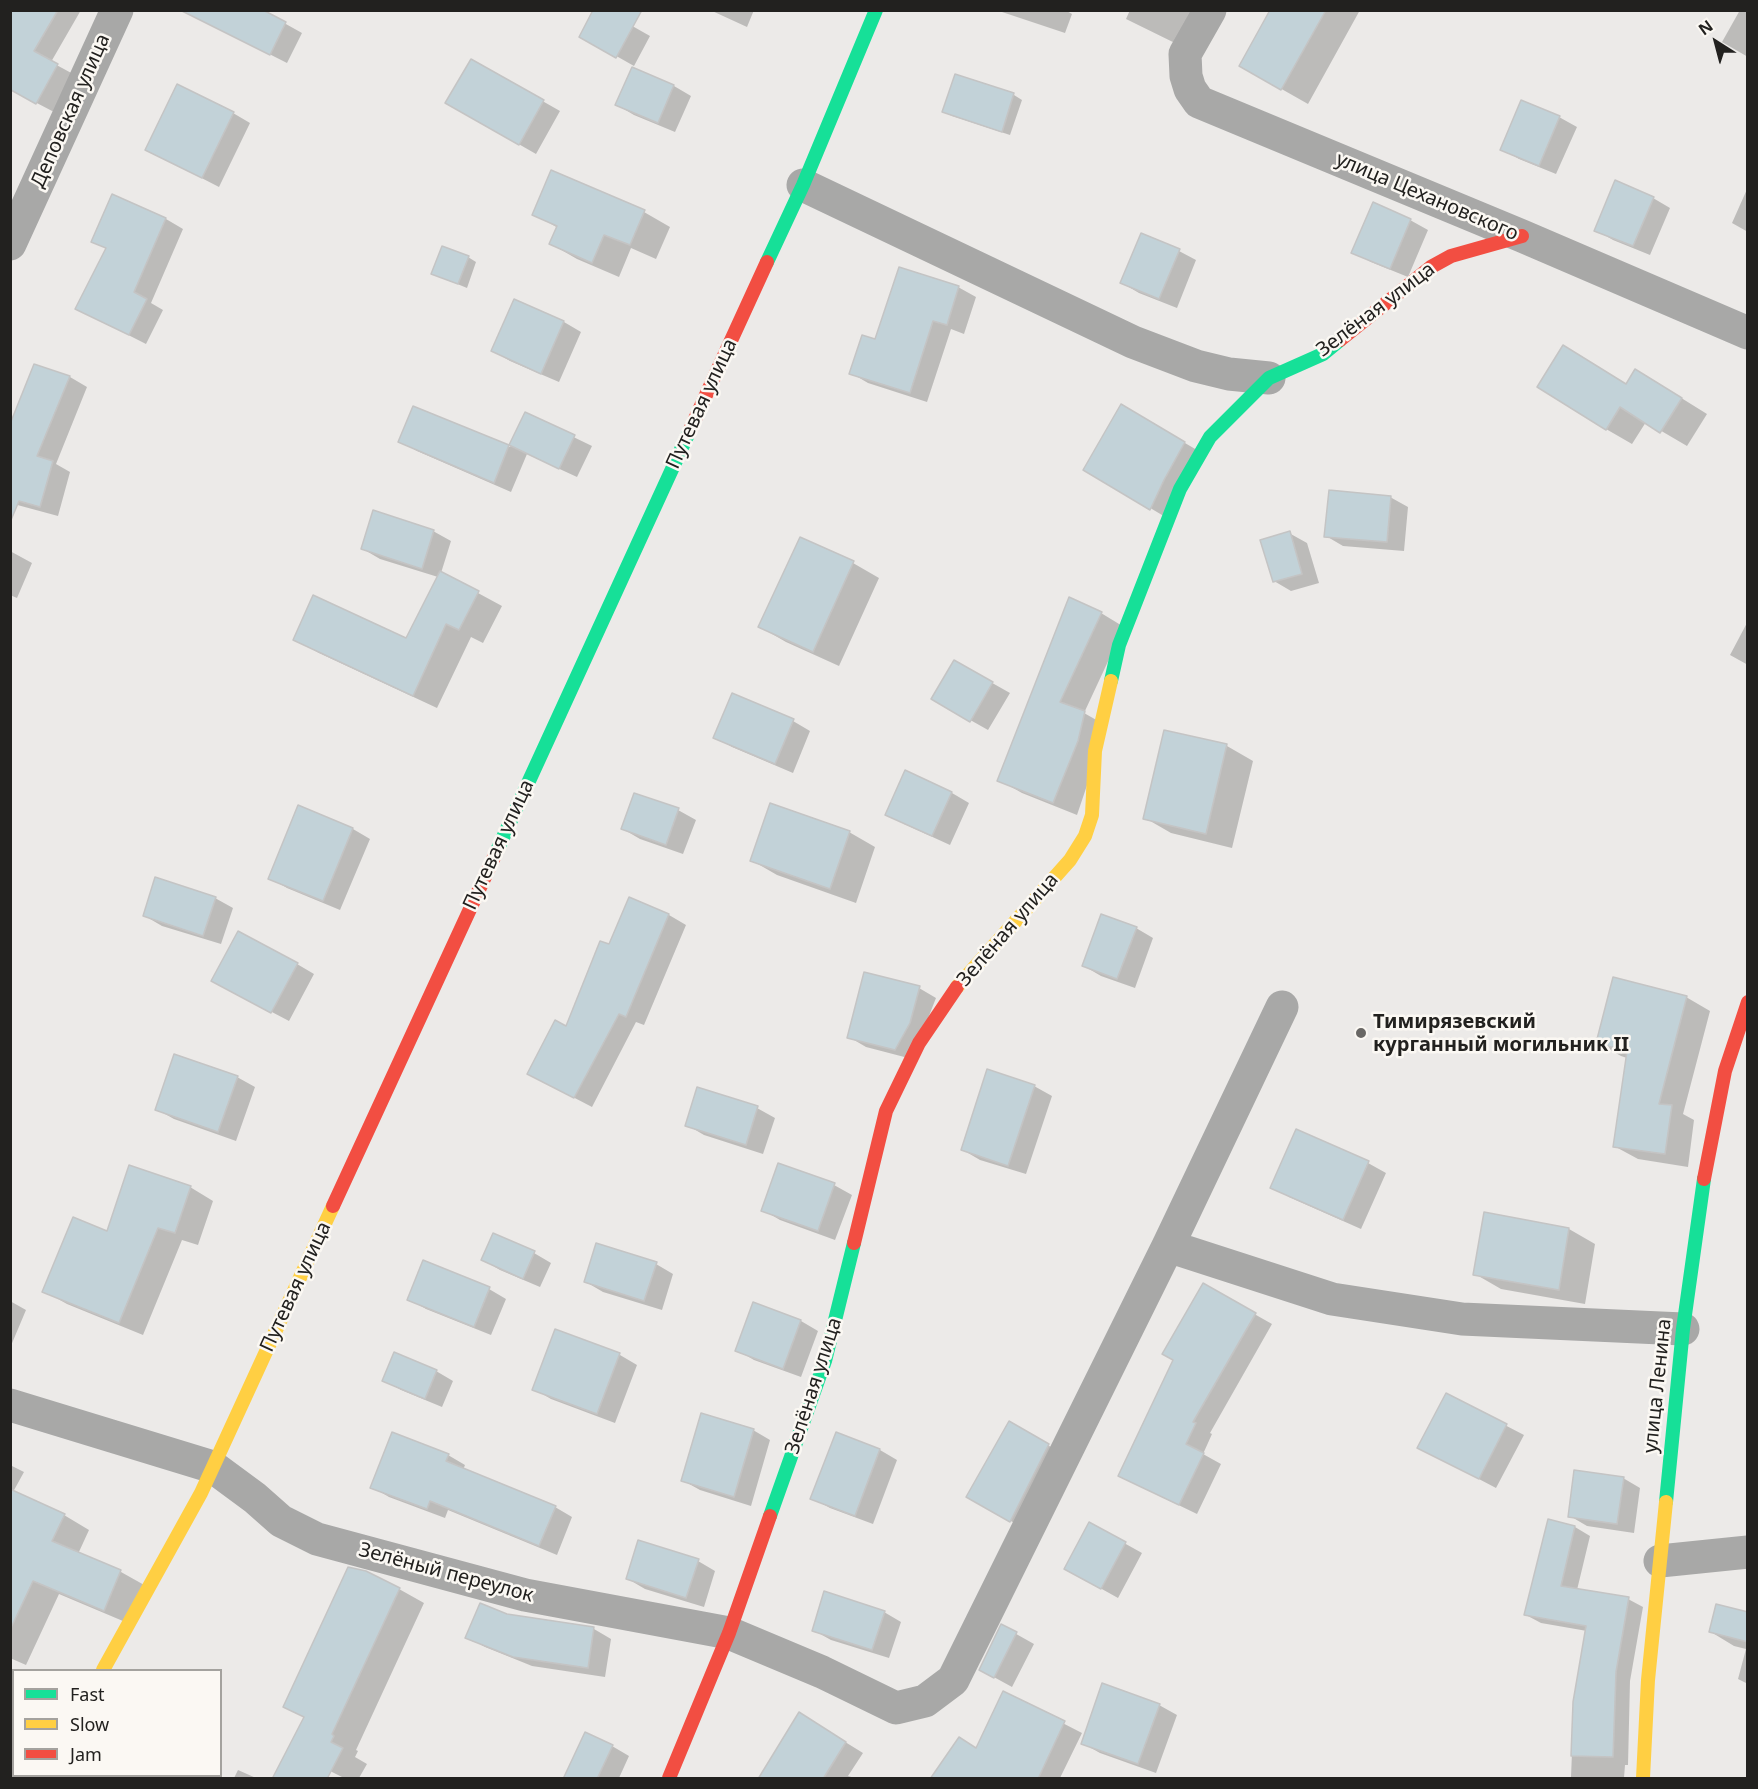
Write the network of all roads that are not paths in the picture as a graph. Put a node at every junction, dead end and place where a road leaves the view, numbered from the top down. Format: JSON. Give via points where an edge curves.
{"nodes":[{"id":1,"x":117,"y":10,"type":"edge"},
{"id":2,"x":876,"y":10,"type":"edge"},
{"id":3,"x":1210,"y":10,"type":"edge"},
{"id":4,"x":803,"y":185,"type":"junction"},
{"id":5,"x":1522,"y":236,"type":"junction"},
{"id":6,"x":10,"y":244,"type":"edge"},
{"id":7,"x":1748,"y":333,"type":"edge"},
{"id":8,"x":1269,"y":378,"type":"junction"},
{"id":9,"x":1748,"y":1002,"type":"edge"},
{"id":10,"x":1282,"y":1007,"type":"dead end"},
{"id":11,"x":1168,"y":1246,"type":"junction"},
{"id":12,"x":1683,"y":1329,"type":"junction"},
{"id":13,"x":10,"y":1405,"type":"edge"},
{"id":14,"x":213,"y":1467,"type":"junction"},
{"id":15,"x":1748,"y":1552,"type":"edge"},
{"id":16,"x":1660,"y":1561,"type":"junction"},
{"id":17,"x":729,"y":1633,"type":"junction"},
{"id":18,"x":104,"y":1669,"type":"edge"},
{"id":19,"x":669,"y":1779,"type":"edge"},
{"id":20,"x":1643,"y":1779,"type":"edge"}],
"edges":[{"from":1,"to":6,"type":"street","name":"Деповская улица"},
{"from":2,"to":4,"type":"street","name":"Путевая улица"},
{"from":3,"to":5,"type":"street","name":"улица Цехановского","via":[[1185,54],[1186,76],[1199,102]]},
{"from":4,"to":8,"type":"street","via":[[1133,342],[1196,366]]},
{"from":4,"to":14,"type":"street","name":"Путевая улица"},
{"from":5,"to":7,"type":"street","name":"улица Цехановского"},
{"from":5,"to":8,"type":"street","name":"Зелёная улица","via":[[1460,253],[1431,267],[1323,354]]},
{"from":8,"to":17,"type":"street","name":"Зелёная улица","via":[[1210,437],[1176,500],[1119,645],[1095,751],[1092,815],[1085,836],[1070,860],[961,981],[919,1043],[886,1111],[825,1361]]},
{"from":9,"to":12,"type":"street","name":"улица Ленина","via":[[1725,1071],[1707,1159]]},
{"from":10,"to":11,"type":"street"},
{"from":11,"to":12,"type":"street","via":[[1332,1299],[1462,1319]]},
{"from":11,"to":17,"type":"street","name":"Зелёный переулок","via":[[953,1680],[925,1701],[896,1708]]},
{"from":12,"to":16,"type":"street","name":"улица Ленина"},
{"from":13,"to":14,"type":"street","name":"Зелёный переулок"},
{"from":14,"to":17,"type":"street","name":"Зелёный переулок","via":[[281,1521],[317,1539],[525,1595]]},
{"from":14,"to":18,"type":"street","name":"Путевая улица"},
{"from":15,"to":16,"type":"street"},
{"from":16,"to":20,"type":"street","name":"улица Ленина"},
{"from":17,"to":19,"type":"street","name":"Зелёная улица"}]}
